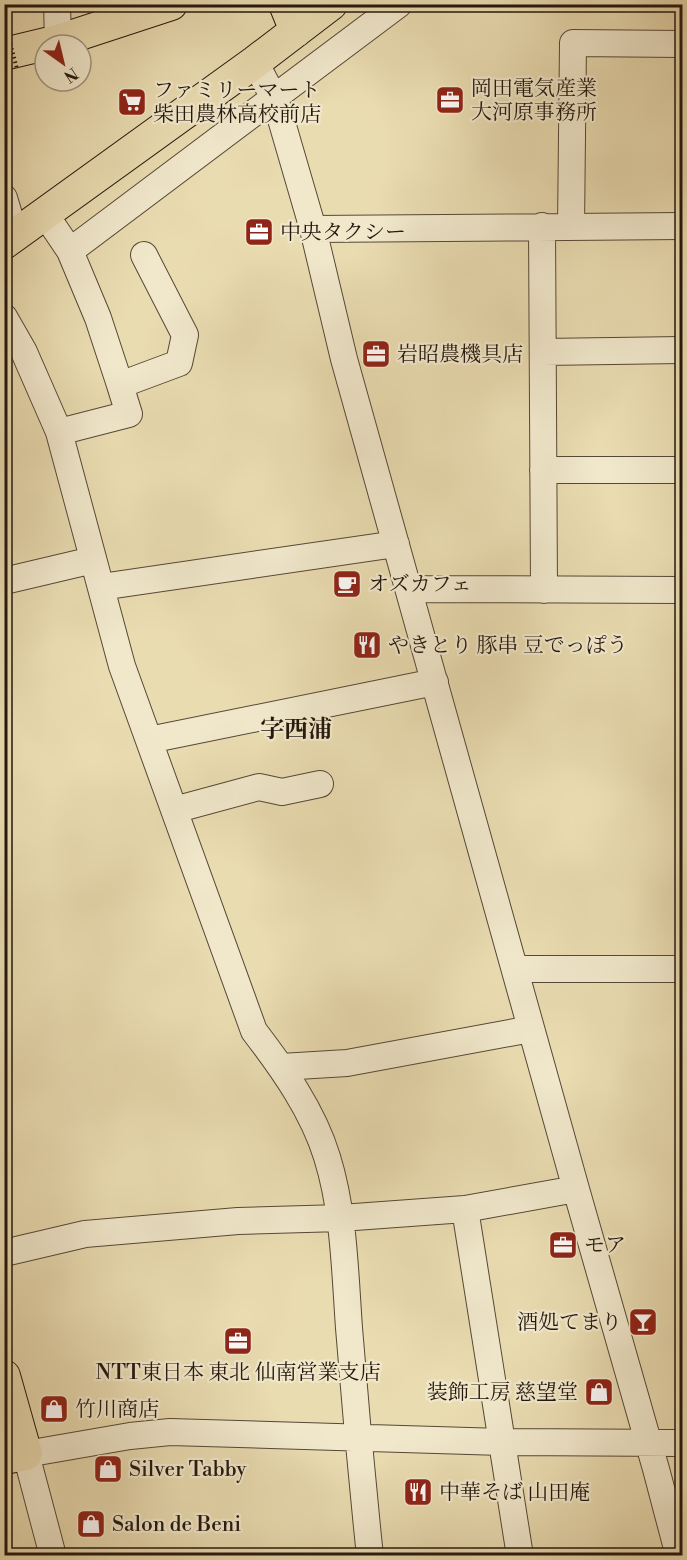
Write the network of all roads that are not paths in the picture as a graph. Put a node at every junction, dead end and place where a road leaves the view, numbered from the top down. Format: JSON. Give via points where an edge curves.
{"nodes":[{"id":1,"x":57,"y":4,"type":"edge"},
{"id":2,"x":171,"y":4,"type":"edge"},
{"id":3,"x":331,"y":4,"type":"edge"},
{"id":4,"x":399,"y":4,"type":"edge"},
{"id":5,"x":290,"y":18,"type":"edge"},
{"id":6,"x":58,"y":33,"type":"edge"},
{"id":7,"x":80,"y":33,"type":"edge"},
{"id":8,"x":682,"y":44,"type":"edge"},
{"id":9,"x":33,"y":46,"type":"edge"},
{"id":10,"x":10,"y":51,"type":"edge"},
{"id":11,"x":255,"y":62,"type":"junction"},
{"id":12,"x":274,"y":98,"type":"junction"},
{"id":13,"x":4,"y":198,"type":"edge"},
{"id":14,"x":45,"y":214,"type":"junction"},
{"id":15,"x":542,"y":226,"type":"junction"},
{"id":16,"x":682,"y":226,"type":"edge"},
{"id":17,"x":571,"y":227,"type":"junction"},
{"id":18,"x":313,"y":229,"type":"junction"},
{"id":19,"x":10,"y":239,"type":"edge"},
{"id":20,"x":70,"y":251,"type":"junction"},
{"id":21,"x":144,"y":255,"type":"dead end"},
{"id":22,"x":4,"y":316,"type":"edge"},
{"id":23,"x":682,"y":350,"type":"edge"},
{"id":24,"x":543,"y":352,"type":"junction"},
{"id":25,"x":120,"y":385,"type":"junction"},
{"id":26,"x":59,"y":432,"type":"junction"},
{"id":27,"x":543,"y":470,"type":"junction"},
{"id":28,"x":682,"y":470,"type":"edge"},
{"id":29,"x":396,"y":544,"type":"junction"},
{"id":30,"x":93,"y":560,"type":"junction"},
{"id":31,"x":4,"y":581,"type":"edge"},
{"id":32,"x":101,"y":587,"type":"junction"},
{"id":33,"x":409,"y":589,"type":"junction"},
{"id":34,"x":544,"y":590,"type":"junction"},
{"id":35,"x":682,"y":590,"type":"edge"},
{"id":36,"x":435,"y":682,"type":"junction"},
{"id":37,"x":149,"y":740,"type":"junction"},
{"id":38,"x":320,"y":784,"type":"dead end"},
{"id":39,"x":174,"y":810,"type":"junction"},
{"id":40,"x":515,"y":969,"type":"junction"},
{"id":41,"x":682,"y":969,"type":"edge"},
{"id":42,"x":531,"y":1029,"type":"junction"},
{"id":43,"x":281,"y":1067,"type":"junction"},
{"id":44,"x":576,"y":1189,"type":"junction"},
{"id":45,"x":465,"y":1209,"type":"junction"},
{"id":46,"x":340,"y":1218,"type":"junction"},
{"id":47,"x":4,"y":1253,"type":"edge"},
{"id":48,"x":4,"y":1376,"type":"edge"},
{"id":49,"x":358,"y":1438,"type":"junction"},
{"id":50,"x":502,"y":1442,"type":"junction"},
{"id":51,"x":649,"y":1443,"type":"junction"},
{"id":52,"x":682,"y":1443,"type":"edge"},
{"id":53,"x":15,"y":1456,"type":"edge"},
{"id":54,"x":53,"y":1556,"type":"edge"},
{"id":55,"x":370,"y":1556,"type":"edge"},
{"id":56,"x":520,"y":1556,"type":"edge"},
{"id":57,"x":679,"y":1556,"type":"edge"}],
"edges":[{"from":1,"to":6,"type":"street"},
{"from":2,"to":7,"type":"main road"},
{"from":3,"to":5,"type":"main road"},
{"from":4,"to":12,"type":"street"},
{"from":5,"to":11,"type":"main road"},
{"from":8,"to":17,"type":"street","via":[[573,43]]},
{"from":9,"to":10,"type":"main road"},
{"from":11,"to":12,"type":"street"},
{"from":11,"to":14,"type":"main road"},
{"from":12,"to":18,"type":"street"},
{"from":12,"to":20,"type":"street"},
{"from":13,"to":19,"type":"street"},
{"from":14,"to":19,"type":"main road"},
{"from":14,"to":20,"type":"street"},
{"from":15,"to":17,"type":"street"},
{"from":15,"to":18,"type":"street"},
{"from":15,"to":24,"type":"street"},
{"from":16,"to":17,"type":"street"},
{"from":18,"to":29,"type":"street"},
{"from":20,"to":25,"type":"street"},
{"from":21,"to":25,"type":"street","via":[[185,335],[179,363]]},
{"from":22,"to":26,"type":"street"},
{"from":23,"to":24,"type":"street"},
{"from":24,"to":27,"type":"street"},
{"from":25,"to":26,"type":"street","via":[[129,414]]},
{"from":26,"to":30,"type":"street"},
{"from":27,"to":28,"type":"street"},
{"from":27,"to":34,"type":"street"},
{"from":29,"to":32,"type":"street"},
{"from":29,"to":33,"type":"street"},
{"from":30,"to":31,"type":"street"},
{"from":30,"to":32,"type":"street"},
{"from":32,"to":37,"type":"street","via":[[122,666]]},
{"from":33,"to":34,"type":"street"},
{"from":33,"to":36,"type":"street"},
{"from":34,"to":35,"type":"street"},
{"from":36,"to":37,"type":"street"},
{"from":36,"to":40,"type":"street"},
{"from":37,"to":39,"type":"street"},
{"from":38,"to":39,"type":"street","via":[[282,792],[259,787]]},
{"from":39,"to":43,"type":"street","via":[[254,1031]]},
{"from":40,"to":41,"type":"street"},
{"from":40,"to":42,"type":"street"},
{"from":42,"to":43,"type":"street","via":[[347,1063]]},
{"from":42,"to":44,"type":"street"},
{"from":43,"to":46,"type":"street","via":[[327,1157]]},
{"from":44,"to":45,"type":"street"},
{"from":44,"to":51,"type":"street"},
{"from":45,"to":46,"type":"street"},
{"from":45,"to":50,"type":"street"},
{"from":46,"to":47,"type":"street","via":[[238,1221],[85,1234]]},
{"from":46,"to":49,"type":"street"},
{"from":48,"to":53,"type":"main road"},
{"from":49,"to":50,"type":"street"},
{"from":49,"to":53,"type":"street","via":[[170,1432]]},
{"from":49,"to":55,"type":"street"},
{"from":50,"to":51,"type":"street"},
{"from":50,"to":56,"type":"street"},
{"from":51,"to":52,"type":"street"},
{"from":51,"to":57,"type":"street"},
{"from":53,"to":54,"type":"street"}]}
